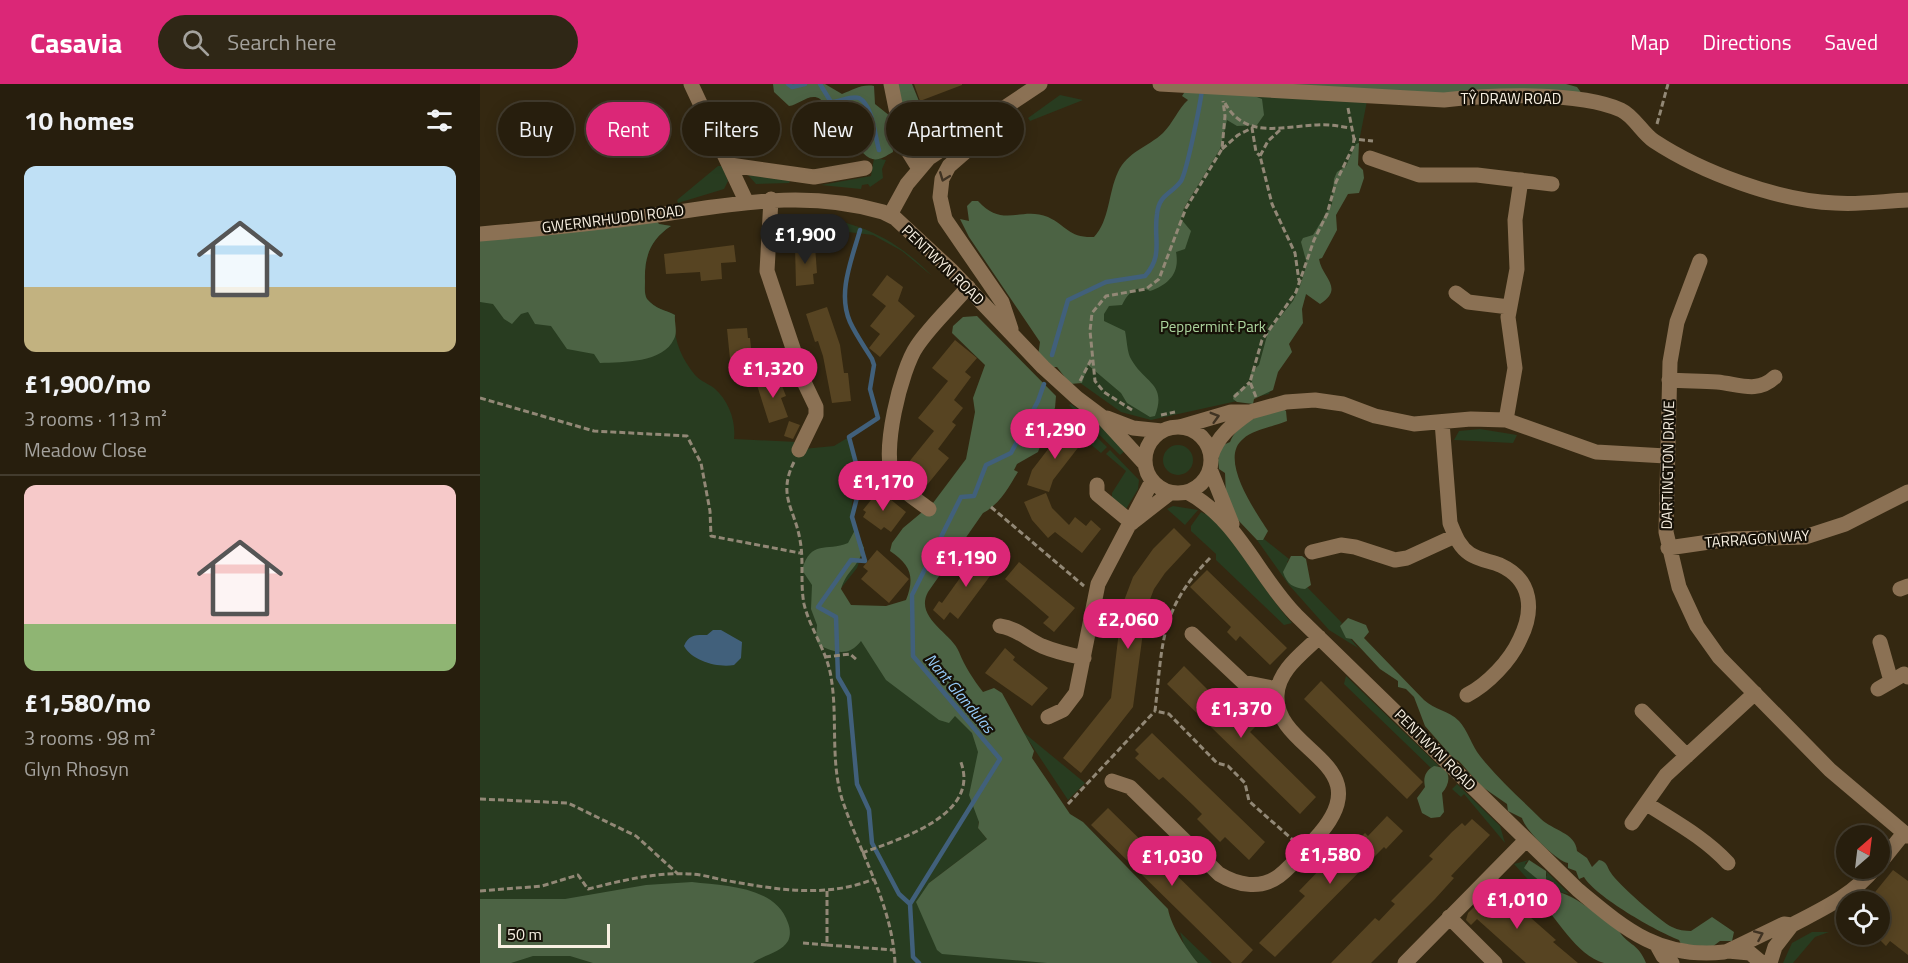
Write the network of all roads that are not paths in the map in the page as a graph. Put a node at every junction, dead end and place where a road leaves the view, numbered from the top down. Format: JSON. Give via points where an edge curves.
{"nodes":[{"id":1,"x":691,"y":84,"type":"edge"},
{"id":2,"x":891,"y":84,"type":"edge"},
{"id":3,"x":1040,"y":84,"type":"edge"},
{"id":4,"x":1160,"y":84,"type":"edge"},
{"id":5,"x":1014,"y":102,"type":"edge"},
{"id":6,"x":934,"y":156,"type":"edge"},
{"id":7,"x":960,"y":156,"type":"edge"},
{"id":8,"x":1370,"y":158,"type":"dead end"},
{"id":9,"x":730,"y":165,"type":"junction"},
{"id":10,"x":918,"y":167,"type":"junction"},
{"id":11,"x":865,"y":168,"type":"dead end"},
{"id":12,"x":1521,"y":180,"type":"junction"},
{"id":13,"x":1552,"y":184,"type":"dead end"},
{"id":14,"x":771,"y":199,"type":"junction"},
{"id":15,"x":1908,"y":200,"type":"edge"},
{"id":16,"x":746,"y":201,"type":"junction"},
{"id":17,"x":890,"y":214,"type":"junction"},
{"id":18,"x":480,"y":234,"type":"edge"},
{"id":19,"x":1700,"y":261,"type":"dead end"},
{"id":20,"x":968,"y":287,"type":"junction"},
{"id":21,"x":1456,"y":293,"type":"dead end"},
{"id":22,"x":1509,"y":307,"type":"junction"},
{"id":23,"x":1013,"y":335,"type":"junction"},
{"id":24,"x":1775,"y":377,"type":"dead end"},
{"id":25,"x":1669,"y":380,"type":"junction"},
{"id":26,"x":1255,"y":410,"type":"junction"},
{"id":27,"x":1101,"y":416,"type":"junction"},
{"id":28,"x":1506,"y":420,"type":"junction"},
{"id":29,"x":1442,"y":422,"type":"junction"},
{"id":30,"x":1180,"y":428,"type":"junction"},
{"id":31,"x":1162,"y":431,"type":"junction"},
{"id":32,"x":800,"y":450,"type":"road end"},
{"id":33,"x":1666,"y":456,"type":"junction"},
{"id":34,"x":1210,"y":463,"type":"junction"},
{"id":35,"x":1146,"y":464,"type":"junction"},
{"id":36,"x":1152,"y":481,"type":"junction"},
{"id":37,"x":1097,"y":485,"type":"dead end"},
{"id":38,"x":1187,"y":492,"type":"junction"},
{"id":39,"x":1908,"y":492,"type":"edge"},
{"id":40,"x":1170,"y":493,"type":"junction"},
{"id":41,"x":929,"y":509,"type":"dead end"},
{"id":42,"x":1132,"y":522,"type":"junction"},
{"id":43,"x":1234,"y":530,"type":"junction"},
{"id":44,"x":1455,"y":536,"type":"junction"},
{"id":45,"x":1668,"y":548,"type":"junction"},
{"id":46,"x":1312,"y":552,"type":"dead end"},
{"id":47,"x":1000,"y":626,"type":"dead end"},
{"id":48,"x":1192,"y":634,"type":"dead end"},
{"id":49,"x":1319,"y":637,"type":"junction"},
{"id":50,"x":1880,"y":642,"type":"dead end"},
{"id":51,"x":1084,"y":658,"type":"junction"},
{"id":52,"x":1908,"y":677,"type":"edge"},
{"id":53,"x":1277,"y":689,"type":"junction"},
{"id":54,"x":1755,"y":693,"type":"junction"},
{"id":55,"x":1467,"y":695,"type":"dead end"},
{"id":56,"x":1642,"y":711,"type":"dead end"},
{"id":57,"x":1048,"y":717,"type":"dead end"},
{"id":58,"x":1687,"y":756,"type":"junction"},
{"id":59,"x":1112,"y":781,"type":"dead end"},
{"id":60,"x":1647,"y":804,"type":"junction"},
{"id":61,"x":1632,"y":823,"type":"dead end"},
{"id":62,"x":1906,"y":835,"type":"edge"},
{"id":63,"x":1526,"y":840,"type":"junction"},
{"id":64,"x":1890,"y":852,"type":"edge"},
{"id":65,"x":1728,"y":863,"type":"dead end"},
{"id":66,"x":1864,"y":879,"type":"edge"},
{"id":67,"x":1449,"y":917,"type":"junction"},
{"id":68,"x":1791,"y":925,"type":"junction"},
{"id":69,"x":1658,"y":947,"type":"junction"},
{"id":70,"x":1726,"y":951,"type":"junction"},
{"id":71,"x":1404,"y":963,"type":"edge"},
{"id":72,"x":1495,"y":963,"type":"edge"},
{"id":73,"x":1672,"y":963,"type":"edge"},
{"id":74,"x":1711,"y":963,"type":"edge"},
{"id":75,"x":1762,"y":963,"type":"edge"},
{"id":76,"x":1770,"y":963,"type":"edge"}],
"edges":[{"from":1,"to":9,"type":"street"},
{"from":2,"to":10,"type":"street","via":[[903,143]]},
{"from":3,"to":5,"type":"street"},
{"from":4,"to":15,"type":"street","name":"TŶ DRAW ROAD","via":[[1444,100],[1480,96],[1587,100],[1622,111],[1653,140],[1707,169],[1783,195],[1834,203]]},
{"from":6,"to":10,"type":"street"},
{"from":7,"to":23,"type":"street","one_way":true,"via":[[942,179],[940,196],[945,219],[1002,302]]},
{"from":8,"to":12,"type":"street","via":[[1419,175]]},
{"from":9,"to":11,"type":"street","via":[[814,177]]},
{"from":9,"to":16,"type":"street"},
{"from":10,"to":17,"type":"street"},
{"from":12,"to":13,"type":"street"},
{"from":12,"to":22,"type":"street","via":[[1515,220],[1517,269]]},
{"from":14,"to":16,"type":"street","name":"PENTWYN ROAD"},
{"from":14,"to":17,"type":"street","name":"PENTWYN ROAD","via":[[820,200]]},
{"from":14,"to":32,"type":"street","via":[[767,271],[816,415]]},
{"from":16,"to":18,"type":"street","name":"GWERNRHUDDI ROAD"},
{"from":17,"to":20,"type":"street","name":"PENTWYN ROAD"},
{"from":19,"to":25,"type":"street","name":"DARTINGTON DRIVE","via":[[1673,339]]},
{"from":20,"to":23,"type":"street","name":"PENTWYN ROAD"},
{"from":20,"to":41,"type":"street","via":[[917,346],[906,367],[889,451],[894,478]]},
{"from":21,"to":22,"type":"street","via":[[1468,302]]},
{"from":22,"to":28,"type":"street","via":[[1515,358]]},
{"from":23,"to":27,"type":"street","name":"PENTWYN ROAD"},
{"from":24,"to":25,"type":"street","via":[[1767,385],[1750,388],[1722,382]]},
{"from":25,"to":33,"type":"street","name":"DARTINGTON DRIVE"},
{"from":26,"to":29,"type":"street","via":[[1315,400],[1343,404],[1401,422]]},
{"from":30,"to":26,"type":"street","one_way":true,"via":[[1231,412]]},
{"from":26,"to":34,"type":"street","via":[[1222,436]]},
{"from":27,"to":31,"type":"street","name":"PENTWYN ROAD","via":[[1133,428]]},
{"from":27,"to":35,"type":"street","name":"PENTWYN ROAD"},
{"from":28,"to":29,"type":"street"},
{"from":28,"to":33,"type":"street","via":[[1596,452]]},
{"from":29,"to":44,"type":"street","via":[[1450,523]]},
{"from":30,"to":31,"type":"street"},
{"from":30,"to":34,"type":"street","via":[[1201,437]]},
{"from":31,"to":35,"type":"street","via":[[1148,445]]},
{"from":33,"to":45,"type":"street","name":"DARTINGTON DRIVE"},
{"from":34,"to":38,"type":"street","via":[[1197,487]]},
{"from":34,"to":43,"type":"street","name":"PENTWYN ROAD"},
{"from":35,"to":36,"type":"street"},
{"from":36,"to":40,"type":"street"},
{"from":36,"to":42,"type":"street"},
{"from":37,"to":42,"type":"street","via":[[1097,494]]},
{"from":38,"to":40,"type":"street"},
{"from":38,"to":43,"type":"street","name":"PENTWYN ROAD","via":[[1209,505]]},
{"from":39,"to":45,"type":"street","name":"TARRAGON WAY","via":[[1845,524],[1805,537],[1730,539]]},
{"from":40,"to":42,"type":"street"},
{"from":42,"to":51,"type":"street","via":[[1110,558],[1095,595]]},
{"from":43,"to":49,"type":"street","name":"PENTWYN ROAD","via":[[1272,587]]},
{"from":44,"to":46,"type":"street","via":[[1395,560],[1341,545]]},
{"from":44,"to":55,"type":"street","via":[[1470,554],[1512,572],[1524,587],[1530,605],[1530,616],[1516,647],[1479,689]]},
{"from":45,"to":54,"type":"street","name":"DARTINGTON DRIVE","via":[[1678,587],[1697,626],[1719,657]]},
{"from":47,"to":51,"type":"street","via":[[1011,627],[1059,652]]},
{"from":48,"to":53,"type":"street","via":[[1243,682]]},
{"from":49,"to":53,"type":"street","via":[[1284,672]]},
{"from":49,"to":63,"type":"street","name":"PENTWYN ROAD"},
{"from":50,"to":52,"type":"street","via":[[1884,685],[1904,674]]},
{"from":51,"to":57,"type":"street","via":[[1076,693],[1063,710]]},
{"from":53,"to":59,"type":"street","via":[[1285,723],[1328,766],[1338,796],[1334,816],[1274,879],[1253,885],[1230,881],[1131,787]]},
{"from":54,"to":58,"type":"street"},
{"from":54,"to":62,"type":"street","name":"DARTINGTON DRIVE","via":[[1849,788]]},
{"from":56,"to":58,"type":"street"},
{"from":58,"to":60,"type":"street","via":[[1658,784]]},
{"from":60,"to":61,"type":"street"},
{"from":60,"to":65,"type":"street","via":[[1706,843]]},
{"from":62,"to":64,"type":"street","name":"DARTINGTON DRIVE"},
{"from":63,"to":67,"type":"street"},
{"from":63,"to":69,"type":"street","name":"PENTWYN ROAD","via":[[1608,915]]},
{"from":66,"to":68,"type":"street","via":[[1846,896]]},
{"from":67,"to":71,"type":"street"},
{"from":67,"to":72,"type":"street"},
{"from":70,"to":68,"type":"street","one_way":true,"via":[[1785,924]]},
{"from":68,"to":76,"type":"street","via":[[1775,947]]},
{"from":69,"to":70,"type":"street","name":"PENTWYN ROAD","via":[[1706,954]]},
{"from":69,"to":73,"type":"street","name":"PENTWYN ROAD"},
{"from":70,"to":74,"type":"street"},
{"from":70,"to":75,"type":"street","name":"PENTWYN ROAD","via":[[1750,953]]}]}
